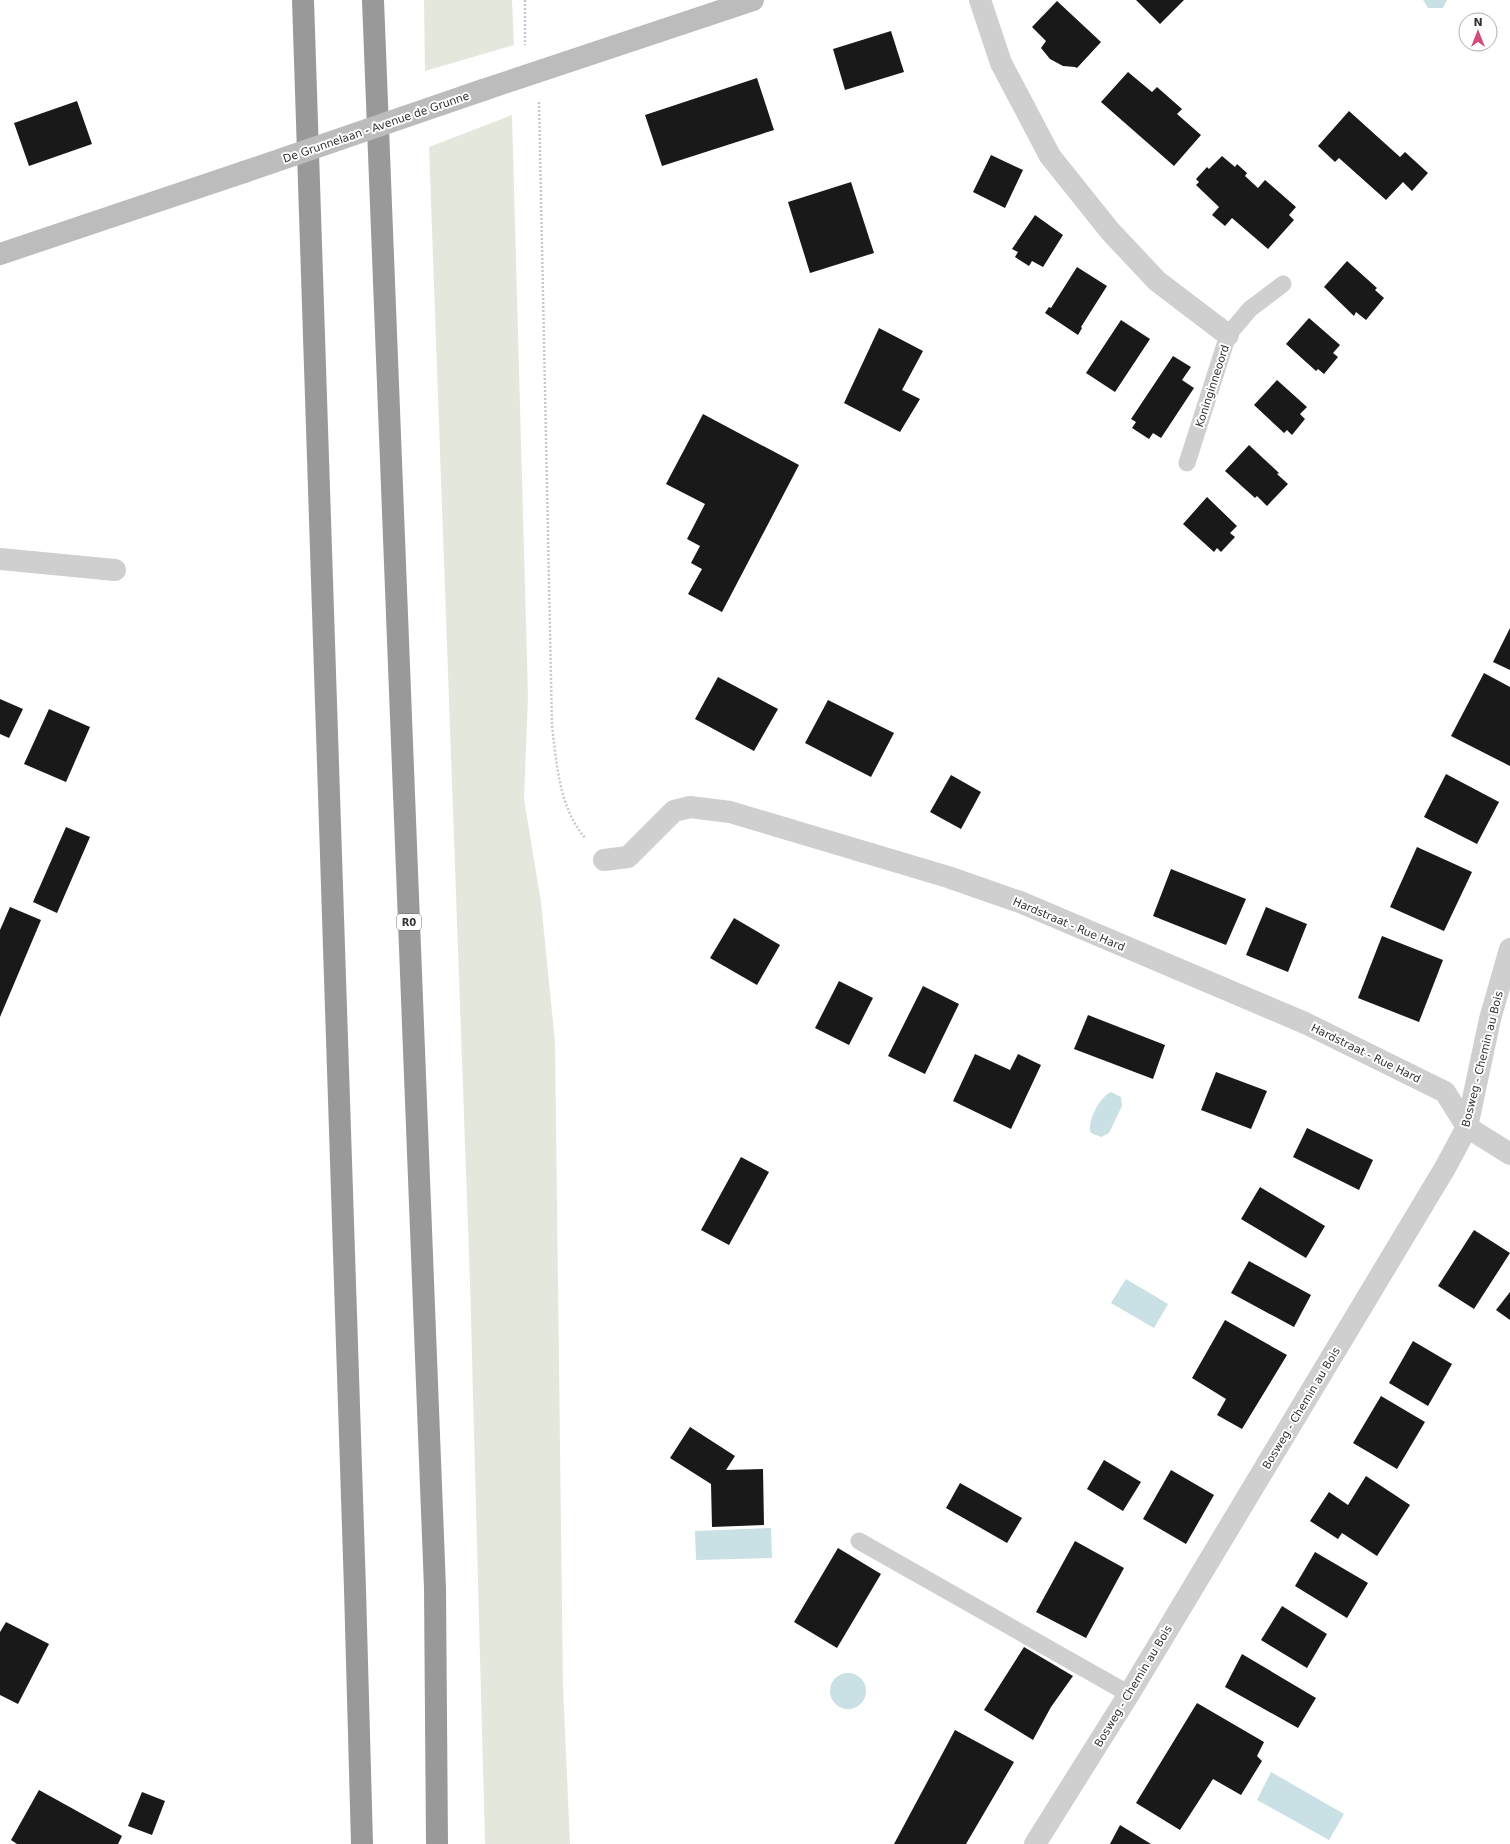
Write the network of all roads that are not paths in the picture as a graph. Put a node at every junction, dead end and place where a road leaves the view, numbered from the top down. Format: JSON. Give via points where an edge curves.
{"nodes":[{"id":1,"x":303,"y":0,"type":"edge"},
{"id":2,"x":373,"y":0,"type":"edge"},
{"id":3,"x":753,"y":0,"type":"edge"},
{"id":4,"x":980,"y":0,"type":"edge"},
{"id":5,"x":0,"y":254,"type":"edge"},
{"id":6,"x":1283,"y":284,"type":"dead end"},
{"id":7,"x":1228,"y":335,"type":"junction"},
{"id":8,"x":1187,"y":463,"type":"dead end"},
{"id":9,"x":0,"y":559,"type":"edge"},
{"id":10,"x":115,"y":570,"type":"dead end"},
{"id":11,"x":604,"y":860,"type":"road end"},
{"id":12,"x":1510,"y":949,"type":"edge"},
{"id":13,"x":1467,"y":1126,"type":"junction"},
{"id":14,"x":1510,"y":1154,"type":"edge"},
{"id":15,"x":859,"y":1541,"type":"dead end"},
{"id":16,"x":1129,"y":1694,"type":"junction"},
{"id":17,"x":362,"y":1844,"type":"edge"},
{"id":18,"x":437,"y":1844,"type":"edge"},
{"id":19,"x":1035,"y":1844,"type":"edge"}],
"edges":[{"from":1,"to":17,"type":"highway"},
{"from":2,"to":18,"type":"highway","number":"R0","via":[[435,1588]]},
{"from":3,"to":5,"type":"street","name":"De Grunnelaan - Avenue de Grunne","bridge":true},
{"from":4,"to":7,"type":"street","via":[[1001,63],[1050,156],[1110,232],[1156,281]]},
{"from":6,"to":7,"type":"lane","name":"Koninginneoord","via":[[1250,309]]},
{"from":7,"to":8,"type":"lane","name":"Koninginneoord"},
{"from":9,"to":10,"type":"street"},
{"from":11,"to":13,"type":"street","name":"Hardstraat - Rue Hard","via":[[628,857],[674,811],[690,807],[730,812],[948,877],[1020,902],[1305,1023],[1366,1052],[1445,1092]]},
{"from":12,"to":13,"type":"street","name":"Bosweg - Chemin au Bois","via":[[1490,1019]]},
{"from":13,"to":14,"type":"street","name":"Hardstraat - Rue Hard"},
{"from":13,"to":16,"type":"street","name":"Bosweg - Chemin au Bois","via":[[1441,1175]]},
{"from":15,"to":16,"type":"lane"},
{"from":16,"to":19,"type":"street","name":"Bosweg - Chemin au Bois"}]}
